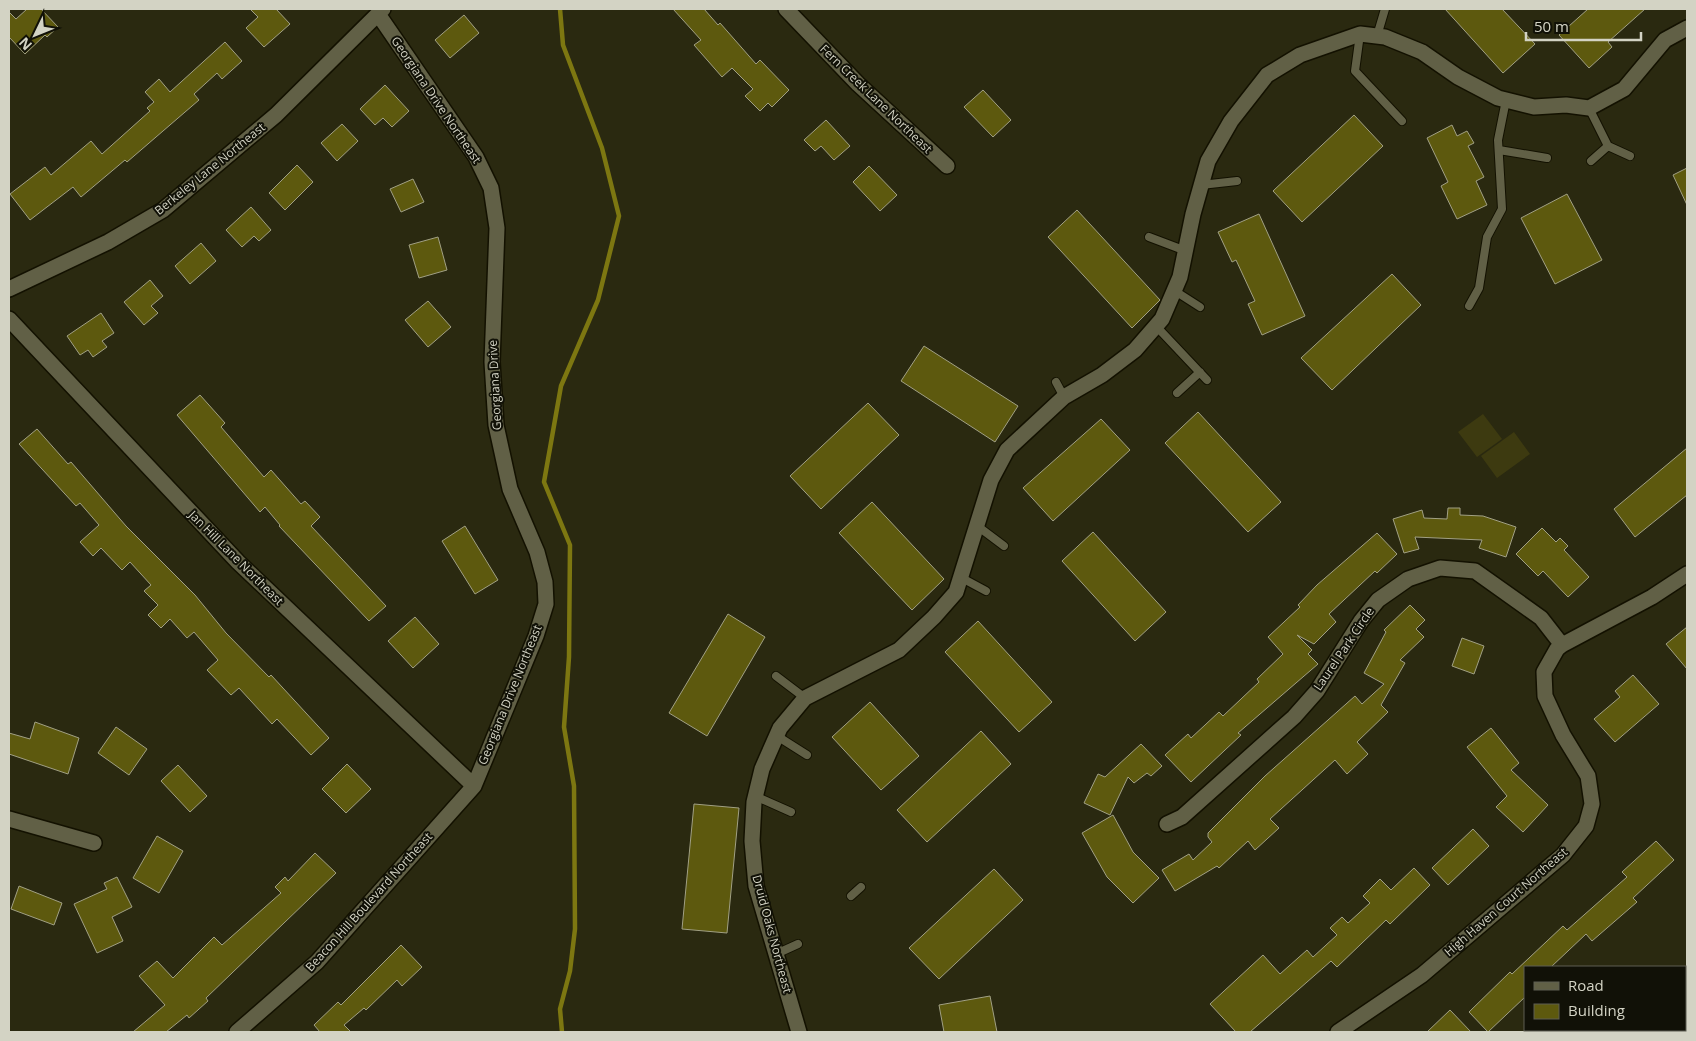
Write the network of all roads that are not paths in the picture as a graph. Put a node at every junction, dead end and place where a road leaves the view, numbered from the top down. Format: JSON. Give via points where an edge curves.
{"nodes":[{"id":1,"x":786,"y":9,"type":"edge"},
{"id":2,"x":1385,"y":9,"type":"edge"},
{"id":3,"x":380,"y":11,"type":"edge"},
{"id":4,"x":1687,"y":28,"type":"edge"},
{"id":5,"x":1360,"y":34,"type":"junction"},
{"id":6,"x":1377,"y":36,"type":"junction"},
{"id":7,"x":1506,"y":100,"type":"junction"},
{"id":8,"x":1589,"y":108,"type":"junction"},
{"id":9,"x":1402,"y":121,"type":"dead end"},
{"id":10,"x":1608,"y":146,"type":"junction"},
{"id":11,"x":1499,"y":150,"type":"junction"},
{"id":12,"x":1630,"y":156,"type":"dead end"},
{"id":13,"x":1547,"y":158,"type":"dead end"},
{"id":14,"x":1591,"y":161,"type":"dead end"},
{"id":15,"x":947,"y":166,"type":"dead end"},
{"id":16,"x":1237,"y":182,"type":"dead end"},
{"id":17,"x":1201,"y":185,"type":"junction"},
{"id":18,"x":491,"y":188,"type":"joint"},
{"id":19,"x":1149,"y":237,"type":"dead end"},
{"id":20,"x":1186,"y":251,"type":"junction"},
{"id":21,"x":9,"y":289,"type":"edge"},
{"id":22,"x":1174,"y":290,"type":"junction"},
{"id":23,"x":1469,"y":306,"type":"dead end"},
{"id":24,"x":1200,"y":307,"type":"dead end"},
{"id":25,"x":9,"y":320,"type":"edge"},
{"id":26,"x":1156,"y":326,"type":"junction"},
{"id":27,"x":1200,"y":372,"type":"junction"},
{"id":28,"x":1208,"y":380,"type":"dead end"},
{"id":29,"x":1056,"y":382,"type":"dead end"},
{"id":30,"x":1177,"y":393,"type":"dead end"},
{"id":31,"x":1064,"y":397,"type":"junction"},
{"id":32,"x":976,"y":525,"type":"junction"},
{"id":33,"x":1004,"y":546,"type":"dead end"},
{"id":34,"x":1687,"y":574,"type":"edge"},
{"id":35,"x":960,"y":576,"type":"junction"},
{"id":36,"x":986,"y":591,"type":"dead end"},
{"id":37,"x":546,"y":604,"type":"joint"},
{"id":38,"x":1562,"y":645,"type":"junction"},
{"id":39,"x":776,"y":676,"type":"dead end"},
{"id":40,"x":805,"y":698,"type":"junction"},
{"id":41,"x":777,"y":736,"type":"junction"},
{"id":42,"x":807,"y":755,"type":"dead end"},
{"id":43,"x":474,"y":786,"type":"junction"},
{"id":44,"x":755,"y":796,"type":"junction"},
{"id":45,"x":791,"y":812,"type":"dead end"},
{"id":46,"x":9,"y":819,"type":"edge"},
{"id":47,"x":1167,"y":824,"type":"dead end"},
{"id":48,"x":94,"y":843,"type":"dead end"},
{"id":49,"x":861,"y":886,"type":"dead end"},
{"id":50,"x":851,"y":896,"type":"dead end"},
{"id":51,"x":798,"y":944,"type":"dead end"},
{"id":52,"x":776,"y":954,"type":"junction"},
{"id":53,"x":237,"y":1032,"type":"edge"},
{"id":54,"x":799,"y":1032,"type":"edge"},
{"id":55,"x":1338,"y":1032,"type":"edge"}],
"edges":[{"from":1,"to":15,"type":"street","name":"Fern Creek Lane Northeast","via":[[858,84]]},
{"from":2,"to":6,"type":"lane"},
{"from":3,"to":18,"type":"street","name":"Georgiana Drive Northeast","via":[[476,157]]},
{"from":3,"to":21,"type":"street","name":"Berkeley Lane Northeast","via":[[276,115],[163,210],[108,242]]},
{"from":4,"to":8,"type":"street","via":[[1665,40],[1624,90]]},
{"from":5,"to":6,"type":"street","name":"Druid Oaks Northeast"},
{"from":5,"to":9,"type":"lane","via":[[1355,71]]},
{"from":5,"to":17,"type":"street","name":"Druid Oaks Northeast","via":[[1300,55],[1268,75],[1231,121],[1208,161]]},
{"from":6,"to":7,"type":"street","name":"Druid Oaks Northeast","via":[[1422,52],[1458,77]]},
{"from":7,"to":8,"type":"street","name":"Druid Oaks Northeast","via":[[1534,107],[1566,105]]},
{"from":7,"to":11,"type":"lane"},
{"from":8,"to":10,"type":"lane"},
{"from":10,"to":12,"type":"lane"},
{"from":10,"to":14,"type":"lane"},
{"from":11,"to":13,"type":"lane"},
{"from":11,"to":23,"type":"lane","via":[[1502,209],[1487,237],[1479,288]]},
{"from":16,"to":17,"type":"lane"},
{"from":17,"to":20,"type":"street","name":"Druid Oaks Northeast"},
{"from":18,"to":37,"type":"street","name":"Georgiana Drive","via":[[497,228],[492,362],[496,425],[510,490],[537,552],[546,582]]},
{"from":19,"to":20,"type":"lane"},
{"from":20,"to":22,"type":"street","name":"Druid Oaks Northeast"},
{"from":22,"to":24,"type":"lane"},
{"from":22,"to":26,"type":"street","name":"Druid Oaks Northeast"},
{"from":25,"to":43,"type":"street","name":"Jan Hill Lane Northeast","via":[[238,562]]},
{"from":26,"to":27,"type":"lane"},
{"from":26,"to":31,"type":"street","name":"Druid Oaks Northeast","via":[[1136,350]]},
{"from":27,"to":28,"type":"lane"},
{"from":27,"to":30,"type":"lane"},
{"from":29,"to":31,"type":"lane"},
{"from":31,"to":32,"type":"street","name":"Druid Oaks Northeast","via":[[1007,450],[991,480]]},
{"from":32,"to":33,"type":"lane"},
{"from":32,"to":35,"type":"street","name":"Druid Oaks Northeast"},
{"from":34,"to":38,"type":"street","name":"High Haven Court Northeast"},
{"from":35,"to":36,"type":"lane"},
{"from":35,"to":40,"type":"street","name":"Druid Oaks Northeast","via":[[956,592],[899,650]]},
{"from":37,"to":43,"type":"street","name":"Georgiana Drive Northeast"},
{"from":38,"to":47,"type":"street","name":"Laurel Park Circle","via":[[1541,618],[1475,571],[1440,568],[1408,580],[1378,600],[1317,691],[1294,717],[1182,817]]},
{"from":38,"to":55,"type":"street","name":"High Haven Court Northeast","via":[[1544,672],[1545,696],[1562,735],[1588,776],[1592,804],[1586,826],[1563,855],[1422,975]]},
{"from":39,"to":40,"type":"lane"},
{"from":40,"to":41,"type":"street","name":"Druid Oaks Northeast"},
{"from":41,"to":42,"type":"lane"},
{"from":41,"to":44,"type":"street","name":"Druid Oaks Northeast","via":[[762,769]]},
{"from":43,"to":53,"type":"street","name":"Beacon Hill Boulevard Northeast","via":[[317,962]]},
{"from":44,"to":45,"type":"lane"},
{"from":44,"to":52,"type":"street","name":"Druid Oaks Northeast","via":[[752,841],[756,886]]},
{"from":46,"to":48,"type":"street"},
{"from":49,"to":50,"type":"lane"},
{"from":51,"to":52,"type":"lane"},
{"from":52,"to":54,"type":"street","name":"Druid Oaks Northeast"}]}
